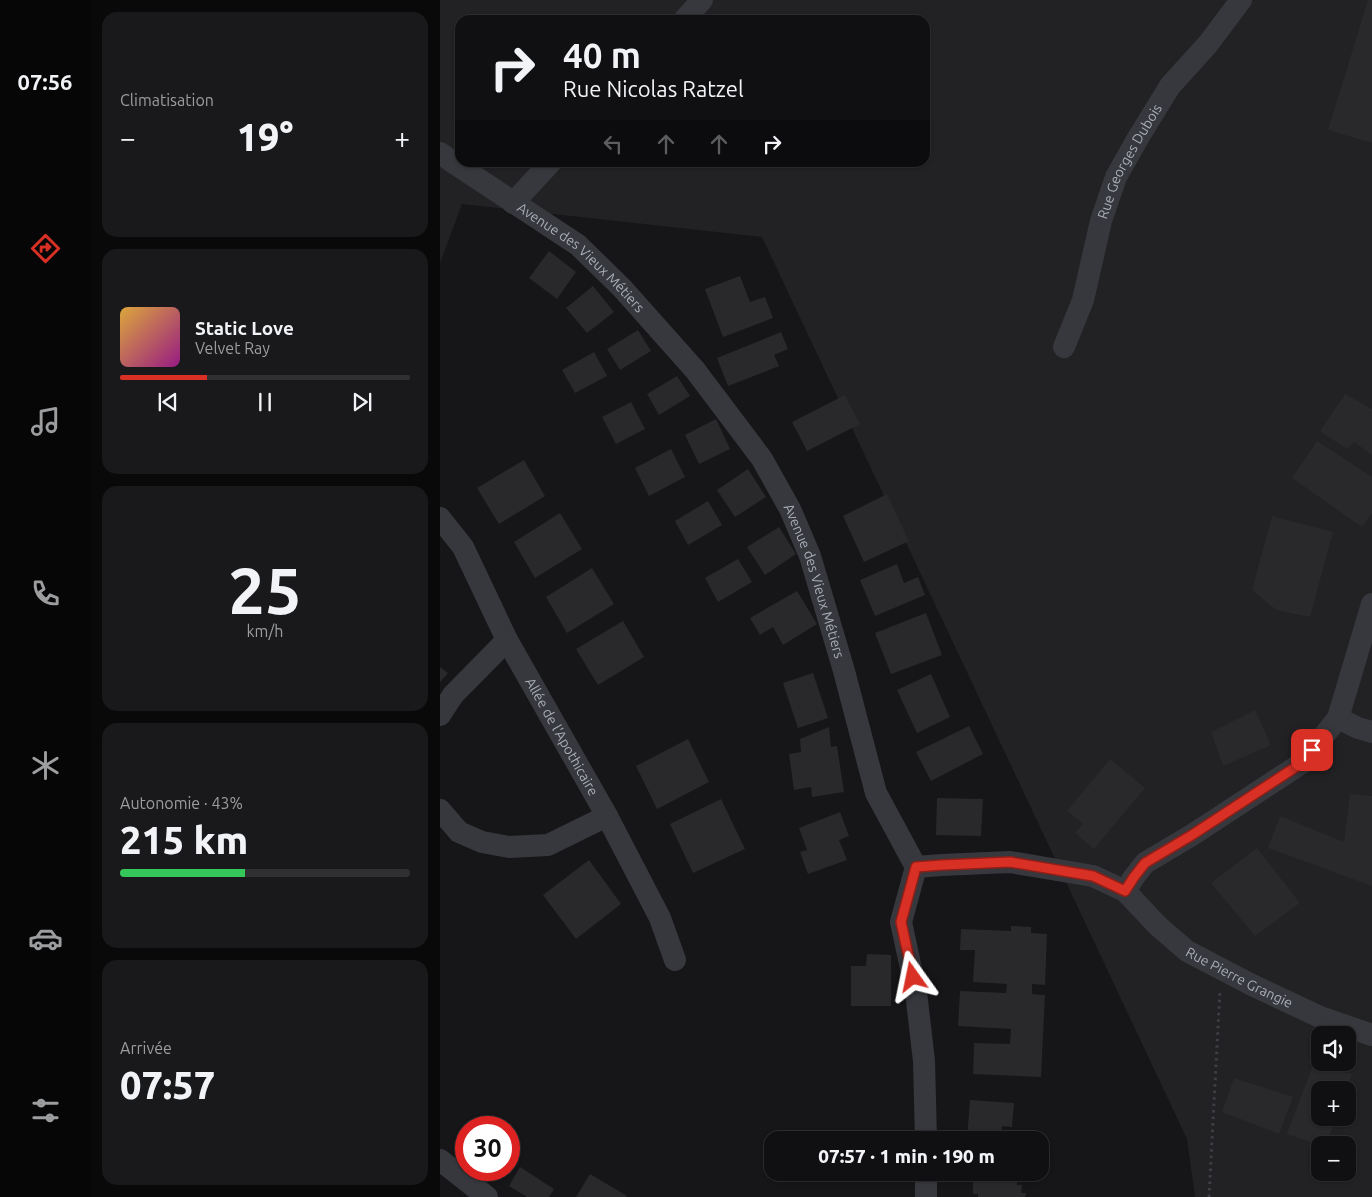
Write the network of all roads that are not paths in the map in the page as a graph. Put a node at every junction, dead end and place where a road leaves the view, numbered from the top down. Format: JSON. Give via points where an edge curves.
{"nodes":[{"id":1,"x":702,"y":0,"type":"edge"},
{"id":2,"x":1241,"y":0,"type":"edge"},
{"id":3,"x":688,"y":15,"type":"edge"},
{"id":4,"x":444,"y":164,"type":"edge"},
{"id":5,"x":546,"y":167,"type":"edge"},
{"id":6,"x":514,"y":203,"type":"junction"},
{"id":7,"x":1064,"y":347,"type":"dead end"},
{"id":8,"x":440,"y":518,"type":"edge"},
{"id":9,"x":1372,"y":604,"type":"edge"},
{"id":10,"x":506,"y":640,"type":"junction"},
{"id":11,"x":440,"y":715,"type":"edge"},
{"id":12,"x":1338,"y":718,"type":"junction"},
{"id":13,"x":1372,"y":732,"type":"edge"},
{"id":14,"x":440,"y":810,"type":"edge"},
{"id":15,"x":608,"y":816,"type":"junction"},
{"id":16,"x":916,"y":867,"type":"junction"},
{"id":17,"x":1125,"y":891,"type":"junction"},
{"id":18,"x":675,"y":960,"type":"dead end"},
{"id":19,"x":1372,"y":1035,"type":"edge"},
{"id":20,"x":926,"y":1131,"type":"edge"},
{"id":21,"x":440,"y":1160,"type":"edge"},
{"id":22,"x":926,"y":1181,"type":"edge"},
{"id":23,"x":487,"y":1197,"type":"edge"},
{"id":24,"x":926,"y":1197,"type":"edge"}],
"edges":[{"from":1,"to":3,"type":"street"},
{"from":2,"to":7,"type":"street","name":"Rue Georges Dubois","via":[[1208,44],[1170,86],[1116,177],[1101,221],[1083,300]]},
{"from":4,"to":6,"type":"street","name":"Avenue des Vieux Métiers"},
{"from":5,"to":6,"type":"street"},
{"from":6,"to":16,"type":"street","name":"Avenue des Vieux Métiers","via":[[578,245],[622,288],[695,370],[762,459],[790,509],[810,556],[876,793]]},
{"from":8,"to":10,"type":"street","name":"Allée de l'Apothicaire","via":[[463,547]]},
{"from":9,"to":12,"type":"street"},
{"from":10,"to":11,"type":"street","via":[[453,695]]},
{"from":10,"to":15,"type":"street","name":"Allée de l'Apothicaire"},
{"from":12,"to":13,"type":"street"},
{"from":12,"to":17,"type":"street","via":[[1302,763],[1145,863]]},
{"from":14,"to":15,"type":"street","via":[[459,832],[482,842],[509,847],[548,845]]},
{"from":15,"to":18,"type":"street","name":"Allée de l'Apothicaire","via":[[660,918]]},
{"from":16,"to":17,"type":"street","via":[[1010,862],[1093,876]]},
{"from":16,"to":20,"type":"street","via":[[901,922],[916,992],[924,1061]]},
{"from":17,"to":19,"type":"street","name":"Rue Pierre Grangie","via":[[1186,951],[1320,1017]]},
{"from":21,"to":23,"type":"street"},
{"from":22,"to":24,"type":"street"}]}
